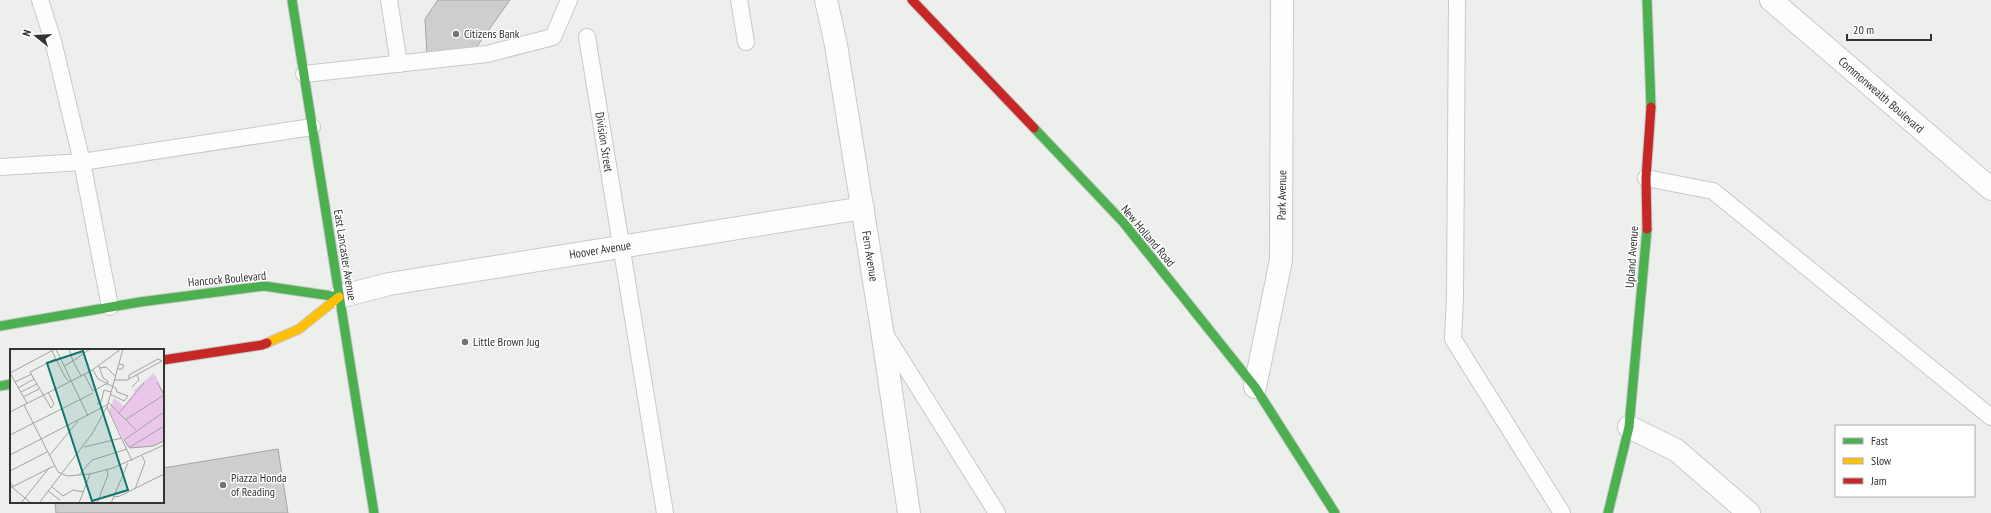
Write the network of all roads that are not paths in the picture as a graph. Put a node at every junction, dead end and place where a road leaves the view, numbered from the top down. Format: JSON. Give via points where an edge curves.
{"nodes":[{"id":1,"x":40,"y":0,"type":"edge"},
{"id":2,"x":292,"y":0,"type":"edge"},
{"id":3,"x":389,"y":0,"type":"edge"},
{"id":4,"x":569,"y":0,"type":"edge"},
{"id":5,"x":739,"y":0,"type":"edge"},
{"id":6,"x":826,"y":0,"type":"edge"},
{"id":7,"x":912,"y":0,"type":"edge"},
{"id":8,"x":1282,"y":0,"type":"edge"},
{"id":9,"x":1457,"y":0,"type":"edge"},
{"id":10,"x":1647,"y":0,"type":"edge"},
{"id":11,"x":1772,"y":0,"type":"edge"},
{"id":12,"x":587,"y":37,"type":"dead end"},
{"id":13,"x":746,"y":42,"type":"dead end"},
{"id":14,"x":399,"y":64,"type":"junction"},
{"id":15,"x":304,"y":74,"type":"junction"},
{"id":16,"x":312,"y":128,"type":"junction"},
{"id":17,"x":82,"y":162,"type":"junction"},
{"id":18,"x":0,"y":167,"type":"edge"},
{"id":19,"x":1646,"y":178,"type":"junction"},
{"id":20,"x":1991,"y":189,"type":"edge"},
{"id":21,"x":862,"y":208,"type":"junction"},
{"id":22,"x":622,"y":247,"type":"junction"},
{"id":23,"x":339,"y":297,"type":"junction"},
{"id":24,"x":110,"y":307,"type":"junction"},
{"id":25,"x":0,"y":326,"type":"edge"},
{"id":26,"x":882,"y":330,"type":"junction"},
{"id":27,"x":164,"y":360,"type":"edge"},
{"id":28,"x":10,"y":384,"type":"edge"},
{"id":29,"x":0,"y":386,"type":"edge"},
{"id":30,"x":1255,"y":387,"type":"junction"},
{"id":31,"x":1991,"y":417,"type":"edge"},
{"id":32,"x":1629,"y":427,"type":"junction"},
{"id":33,"x":374,"y":513,"type":"edge"},
{"id":34,"x":665,"y":513,"type":"edge"},
{"id":35,"x":909,"y":513,"type":"edge"},
{"id":36,"x":998,"y":513,"type":"edge"},
{"id":37,"x":1335,"y":513,"type":"edge"},
{"id":38,"x":1562,"y":513,"type":"edge"},
{"id":39,"x":1608,"y":513,"type":"edge"},
{"id":40,"x":1750,"y":513,"type":"edge"}],
"edges":[{"from":1,"to":17,"type":"lane","via":[[53,41]]},
{"from":2,"to":15,"type":"main road","name":"East Lancaster Avenue"},
{"from":3,"to":14,"type":"lane"},
{"from":4,"to":14,"type":"lane","via":[[553,36],[487,54]]},
{"from":5,"to":13,"type":"lane"},
{"from":6,"to":21,"type":"street","name":"Fern Avenue","via":[[836,45]]},
{"from":7,"to":30,"type":"main road","name":"New Holland Road","via":[[1123,222]]},
{"from":8,"to":30,"type":"street","name":"Park Avenue","via":[[1281,260]]},
{"from":9,"to":38,"type":"lane","via":[[1453,339]]},
{"from":10,"to":19,"type":"main road","name":"Upland Avenue","via":[[1651,99]]},
{"from":11,"to":20,"type":"street","name":"Commonwealth Boulevard"},
{"from":12,"to":22,"type":"lane","name":"Division Street"},
{"from":14,"to":15,"type":"lane"},
{"from":15,"to":16,"type":"main road","name":"East Lancaster Avenue"},
{"from":16,"to":17,"type":"lane"},
{"from":16,"to":23,"type":"main road","name":"East Lancaster Avenue"},
{"from":17,"to":18,"type":"lane"},
{"from":17,"to":24,"type":"lane"},
{"from":19,"to":31,"type":"lane","via":[[1713,191]]},
{"from":19,"to":32,"type":"main road","name":"Upland Avenue","via":[[1647,230]]},
{"from":21,"to":22,"type":"street","name":"Hoover Avenue"},
{"from":21,"to":26,"type":"street","name":"Fern Avenue"},
{"from":22,"to":23,"type":"street","name":"Hoover Avenue","via":[[389,284]]},
{"from":22,"to":34,"type":"lane","name":"Division Street"},
{"from":23,"to":24,"type":"main road","name":"Hancock Boulevard","via":[[264,286]]},
{"from":23,"to":27,"type":"main road","via":[[299,329],[262,344]]},
{"from":23,"to":33,"type":"main road","name":"East Lancaster Avenue"},
{"from":24,"to":25,"type":"main road","name":"Hancock Boulevard"},
{"from":26,"to":35,"type":"street","name":"Fern Avenue"},
{"from":26,"to":36,"type":"lane"},
{"from":28,"to":29,"type":"main road"},
{"from":30,"to":37,"type":"main road","name":"New Holland Road"},
{"from":32,"to":39,"type":"main road","name":"Upland Avenue"},
{"from":32,"to":40,"type":"street","via":[[1676,450]]}]}
